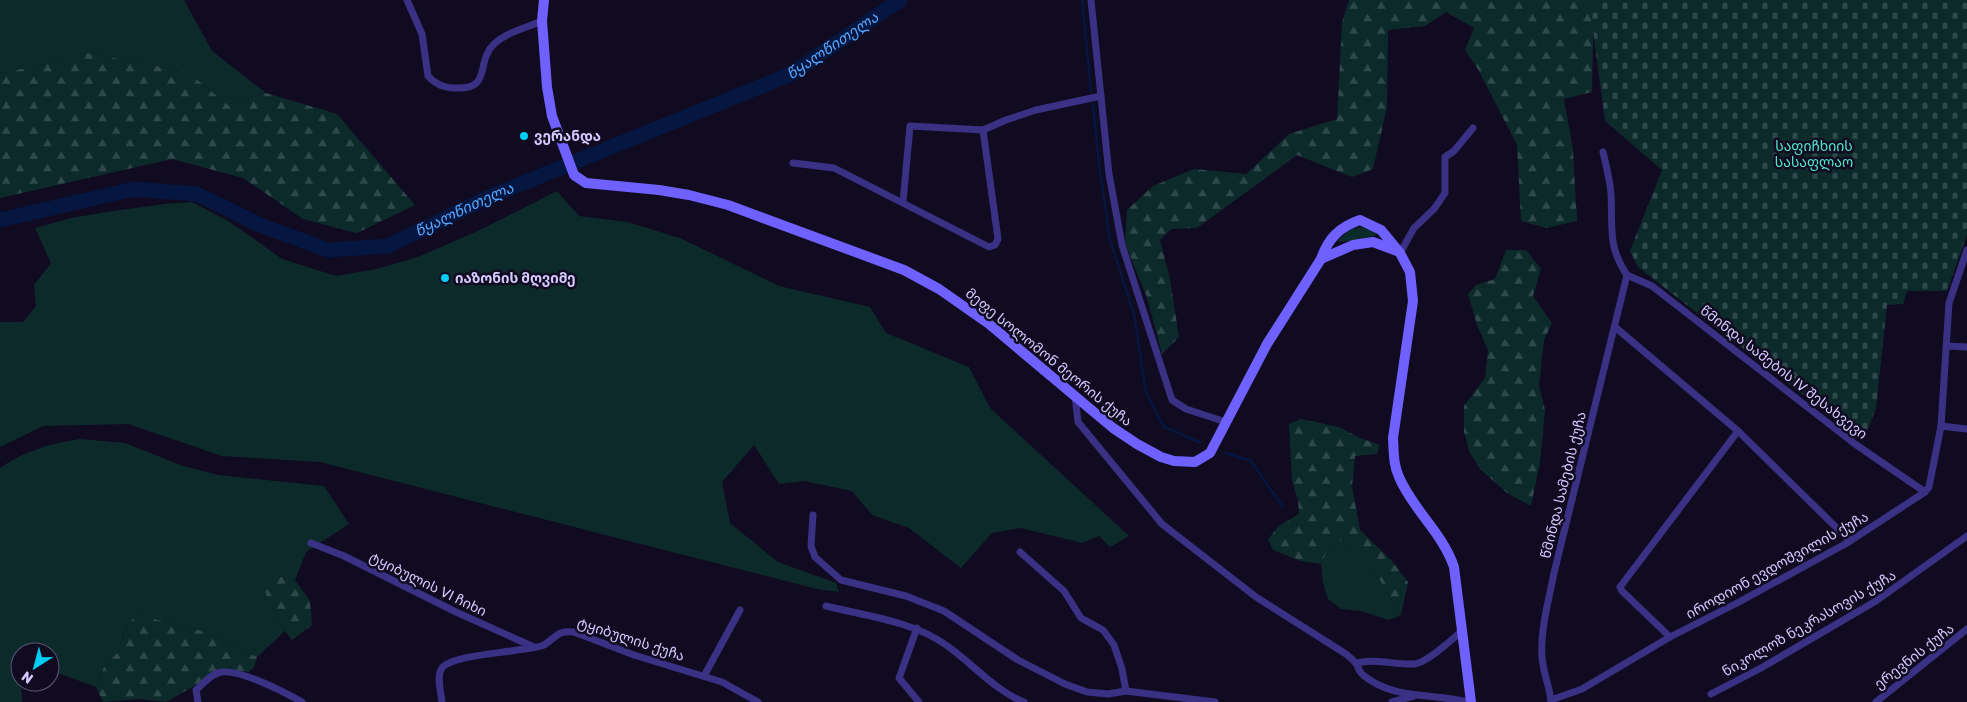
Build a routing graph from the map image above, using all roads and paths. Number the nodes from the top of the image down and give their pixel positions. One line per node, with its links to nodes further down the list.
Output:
1 (407, 0): 4 (street)
2 (544, 0): 4 (main road)
3 (1091, 0): 5 (street)
4 (542, 21): 19 (main road, მეფე სოლომონ მეორის ქუჩა)
5 (1101, 96): 7 (street); 20 (street)
6 (1473, 128): 12 (street)
7 (983, 130): 10 (street); 10 (street)
8 (1603, 152): 15 (street)
9 (793, 163): 10 (street)
10 (903, 202)
11 (1967, 250): 13 (street)
12 (1399, 252): 14 (main road); 14 (main road, მეფე სოლომონ მეორის ქუჩა); 33 (main road, მეფე სოლომონ მეორის ქუჩა)
13 (1966, 258): 17 (street)
14 (1320, 260): 20 (main road, მეფე სოლომონ მეორის ქუჩა)
15 (1627, 275): 16 (street, წმინდა სამების ქუჩა); 24 (street, წმინდა სამების IV შესახვევი)
16 (1615, 327): 23 (street); 42 (street, წმინდა სამების ქუჩა)
17 (1947, 346): 18 (street); 21 (street)
18 (1967, 347)
19 (1075, 396): 20 (main road, მეფე სოლომონ მეორის ქუჩა); 37 (street)
20 (1226, 422)
21 (1941, 426): 22 (street); 24 (street)
22 (1967, 429)
23 (1738, 431): 27 (street); 35 (street)
24 (1925, 492): 27 (street, იროდიონ ევდოშვილის ქუჩა)
25 (813, 515): 39 (street)
26 (1967, 536): 40 (street, ნიკოლოზ ნეკრასოვის ქუჩა)
27 (1850, 541): 35 (street, იროდიონ ევდოშვილის ქუჩა)
28 (311, 543): 36 (street, ტყიბულის VI ჩიხი)
29 (1020, 552): 39 (street)
30 (826, 606): 32 (street)
31 (740, 610): 38 (street)
32 (917, 628): 47 (street); 48 (street)
33 (1462, 631): 37 (street); 51 (main road, მეფე სოლომონ მეორის ქუჩა)
34 (1966, 632): 52 (street, ერევნის ქუჩა)
35 (1670, 637): 42 (street, იროდიონ ევდოშვილის ქუჩა)
36 (534, 647): 38 (street, ტყიბულის ქუჩა); 45 (street, ტყიბულის ქუჩა)
37 (1356, 663): 41 (street)
38 (704, 676): 46 (street, ტყიბულის ქუჩა)
39 (1126, 691): 49 (street)
40 (1710, 694)
41 (1414, 696): 50 (street); 51 (street)
42 (1551, 701)
43 (198, 702): 44 (street)
44 (302, 702)
45 (442, 702)
46 (758, 702)
47 (919, 702)
48 (1024, 702)
49 (1215, 702)
50 (1392, 702)
51 (1469, 702)
52 (1876, 702)

